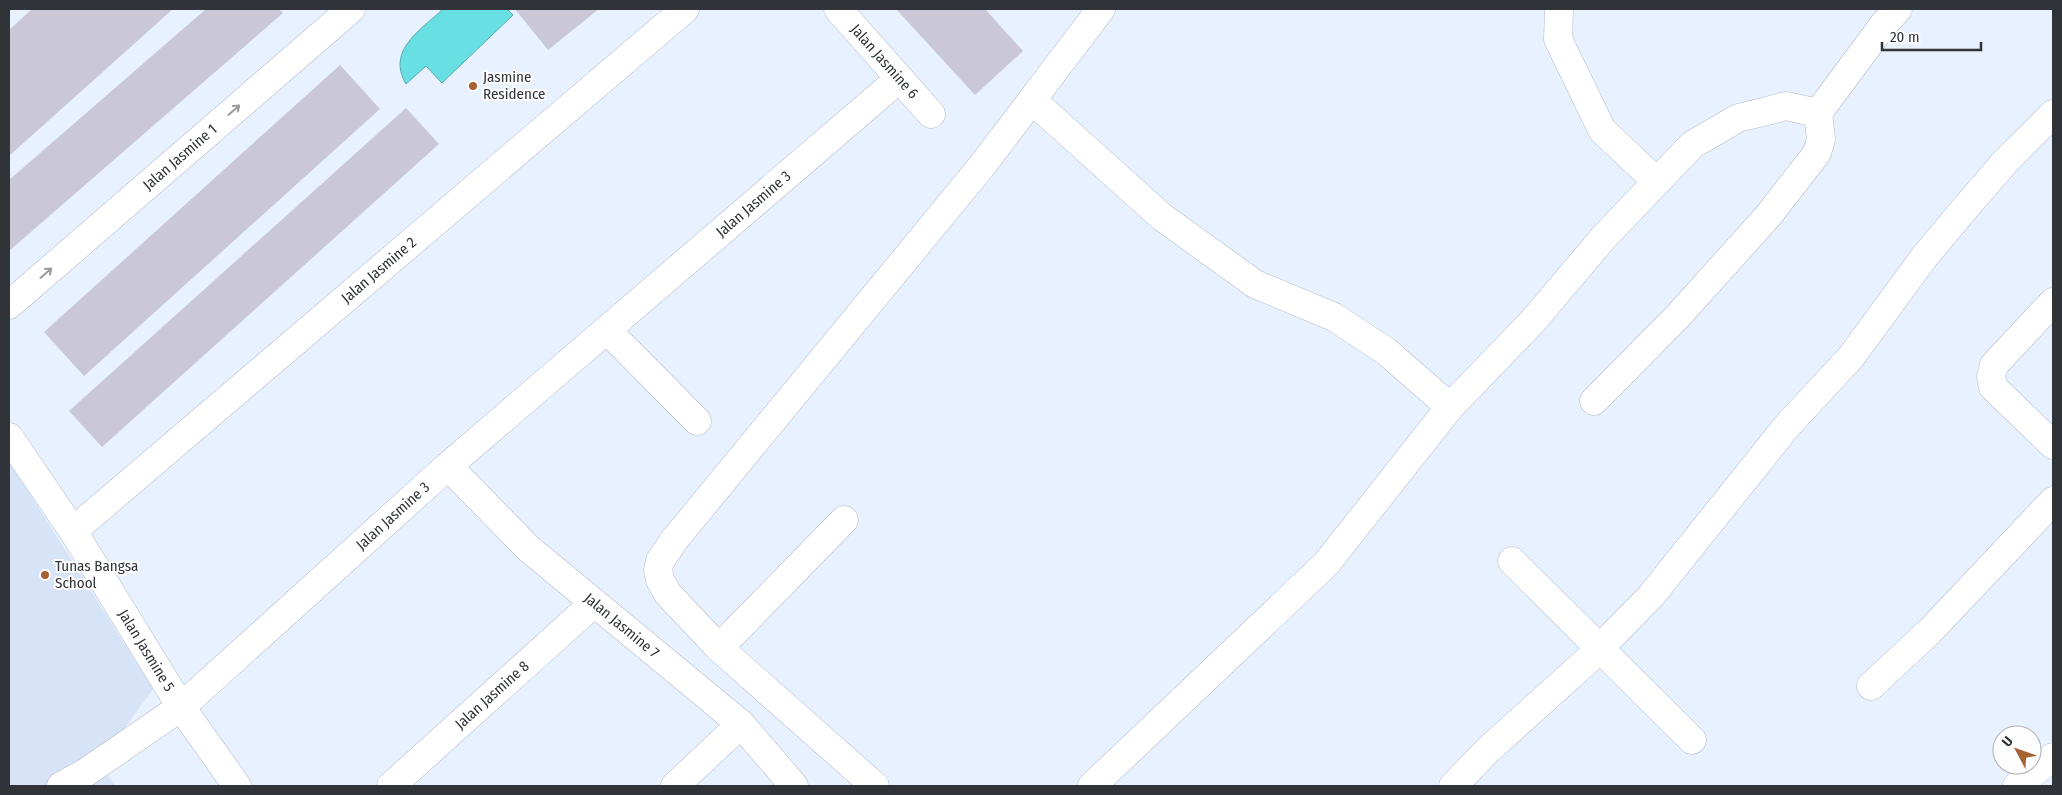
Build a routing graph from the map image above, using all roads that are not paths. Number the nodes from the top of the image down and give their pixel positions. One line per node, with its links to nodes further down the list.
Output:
1 (351, 9): 14 (street, Jalan Jasmine 1, one-way to 1)
2 (684, 9): 24 (street, Jalan Jasmine 2)
3 (838, 9): 7 (street, Jalan Jasmine 6)
4 (1559, 9): 12 (street)
5 (1898, 9): 9 (street)
6 (1099, 10): 8 (street)
7 (899, 78): 10 (street, Jalan Jasmine 6); 15 (street, Jalan Jasmine 3)
8 (1032, 100): 17 (street); 28 (street)
9 (1818, 113): 12 (street); 16 (street)
10 (931, 114)
11 (2053, 114): 27 (street)
12 (1657, 182): 17 (street)
13 (2053, 302): 20 (street)
14 (9, 305)
15 (608, 330): 18 (street); 21 (street, Jalan Jasmine 3)
16 (1594, 401)
17 (1450, 406): 40 (street)
18 (697, 421)
19 (9, 436): 24 (street, Jalan Jasmine 5)
20 (2053, 445)
21 (448, 466): 26 (street, Jalan Jasmine 7); 30 (street, Jalan Jasmine 3)
22 (2053, 501): 29 (street)
23 (844, 520): 28 (street)
24 (74, 531): 30 (street, Jalan Jasmine 5)
25 (1512, 561): 27 (street)
26 (594, 603): 31 (street, Jalan Jasmine 7); 36 (street, Jalan Jasmine 8)
27 (1600, 647): 32 (street); 41 (street)
28 (719, 648): 39 (street)
29 (1871, 686)
30 (181, 707): 34 (street, Jalan Jasmine 3); 35 (street, Jalan Jasmine 5)
31 (741, 724): 37 (street); 38 (street, Jalan Jasmine 7)
32 (1692, 740)
33 (2053, 757): 42 (street)
34 (61, 786)
35 (237, 786)
36 (391, 786)
37 (675, 786)
38 (794, 786)
39 (876, 786)
40 (1092, 786)
41 (1453, 786)
42 (2017, 786)

